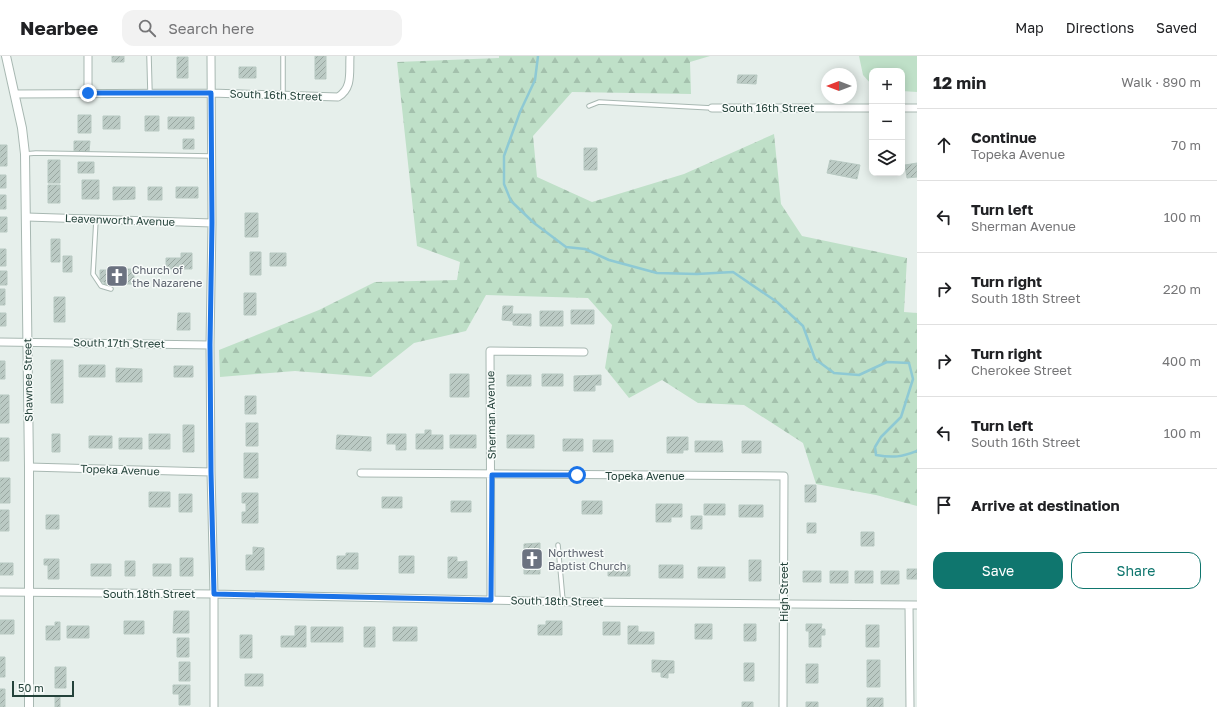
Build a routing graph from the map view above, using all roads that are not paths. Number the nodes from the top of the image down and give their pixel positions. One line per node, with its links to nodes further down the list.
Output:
1 (6, 56): 10 (street, Shawnee Street)
2 (88, 56): 7 (street)
3 (149, 56): 8 (lane)
4 (211, 56): 9 (street)
5 (283, 56): 11 (lane)
6 (350, 56): 11 (street, South 16th Street)
7 (88, 93): 8 (street, South 16th Street); 10 (street, South 16th Street)
8 (150, 93): 9 (street, South 16th Street)
9 (211, 93): 11 (street, South 16th Street); 18 (street)
10 (15, 94): 17 (street, Shawnee Street)
11 (283, 96)
12 (589, 106): 13 (lane)
13 (712, 108): 14 (street, South 16th Street)
14 (869, 108)
15 (905, 108): 16 (street)
16 (917, 108)
17 (25, 154): 18 (lane); 19 (street, Shawnee Street)
18 (212, 156): 21 (street)
19 (27, 217): 20 (street, Leavenworth Avenue); 24 (street, Shawnee Street)
20 (96, 220): 21 (street, Leavenworth Avenue); 22 (lane)
21 (212, 223): 25 (street)
22 (111, 289)
23 (0, 342): 24 (street, South 17th Street)
24 (27, 342): 25 (street, South 17th Street); 27 (street, Shawnee Street)
25 (210, 345): 28 (street)
26 (584, 352): 30 (street, Sherman Avenue)
27 (29, 467): 28 (street, Topeka Avenue); 34 (street, Shawnee Street)
28 (211, 472): 35 (street)
29 (361, 474): 30 (street, Topeka Avenue)
30 (492, 475): 31 (street, Topeka Avenue); 36 (street, Sherman Avenue)
31 (784, 476): 38 (street, High Street)
32 (558, 545): 37 (lane)
33 (0, 592): 34 (street, South 18th Street)
34 (29, 593): 35 (street, South 18th Street); 41 (street, Shawnee Street)
35 (214, 594): 36 (street, South 18th Street); 42 (street)
36 (491, 600): 37 (street, South 18th Street)
37 (563, 601): 38 (street, South 18th Street)
38 (784, 603): 39 (street, South 18th Street); 43 (street, High Street)
39 (908, 605): 40 (street, South 18th Street); 44 (street)
40 (917, 605)
41 (29, 707)
42 (214, 707)
43 (783, 707)
44 (910, 707)

